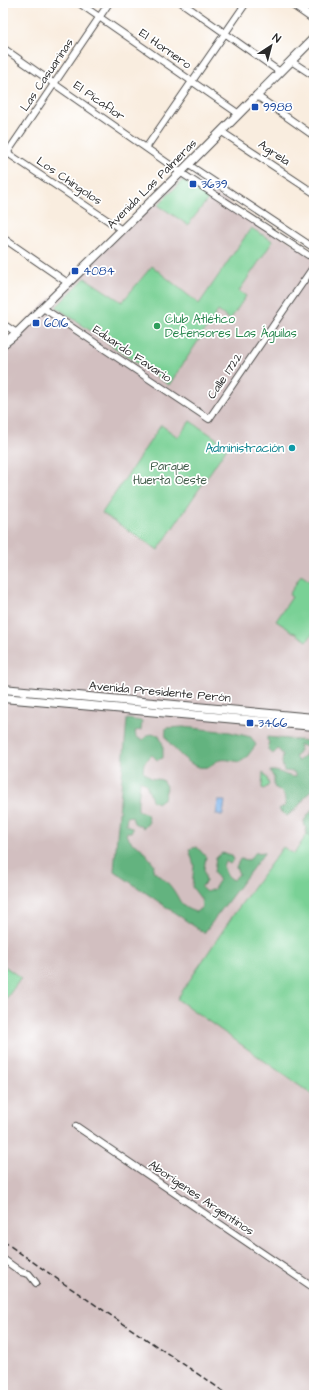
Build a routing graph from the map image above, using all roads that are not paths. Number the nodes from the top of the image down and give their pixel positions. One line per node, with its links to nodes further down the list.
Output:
1 (79, 3): 6 (street, El Hornero)
2 (109, 3): 6 (street, Las Casuarinas)
3 (182, 3): 8 (street)
4 (246, 3): 8 (street)
5 (291, 3): 7 (main road)
6 (100, 17): 14 (street, El Hornero); 15 (street, Las Casuarinas)
7 (314, 19)
8 (225, 33): 12 (street); 14 (street)
9 (314, 38): 11 (main road, Avenida Las Palmeras)
10 (3, 48): 15 (street, El Picaflor)
11 (291, 60): 12 (main road, Avenida Las Palmeras); 13 (street)
12 (280, 72): 16 (main road, Avenida Las Palmeras)
13 (314, 76)
14 (192, 81): 17 (street, El Hornero); 20 (street)
15 (54, 84): 20 (street, El Picaflor); 21 (street, Las Casuarinas)
16 (257, 96): 17 (main road, Avenida Las Palmeras); 19 (street)
17 (239, 114): 18 (main road, Avenida Las Palmeras)
18 (222, 132): 23 (main road, Avenida Las Palmeras); 25 (street, Agrela)
19 (314, 136)
20 (146, 148): 24 (street, El Picaflor)
21 (5, 151): 22 (street, Las Casuarinas); 26 (street, Los Chingolos)
22 (3, 159)
23 (189, 164): 24 (main road, Avenida Las Palmeras); 28 (street)
24 (182, 172): 26 (main road, Avenida Las Palmeras); 29 (street, El Picaflor)
25 (314, 193)
26 (122, 230): 31 (main road, Avenida Las Palmeras)
27 (3, 238): 31 (street)
28 (314, 248)
29 (314, 257)
30 (314, 266): 36 (street, Calle 1722)
31 (68, 283): 32 (main road, Avenida Las Palmeras)
32 (43, 308): 34 (main road, Avenida Las Palmeras); 36 (street, Eduardo Favario)
33 (3, 324): 34 (street)
34 (17, 333): 35 (main road, Avenida Las Palmeras)
35 (3, 344)
36 (209, 419)
37 (3, 689): 39 (main road, Avenida Presidente Perón)
38 (3, 698): 40 (main road, Avenida Presidente Perón)
39 (314, 718)
40 (314, 726)
41 (76, 1126): 44 (street, Aborígenes Argentinos)
42 (3, 1259): 43 (street)
43 (36, 1283)
44 (314, 1288)

